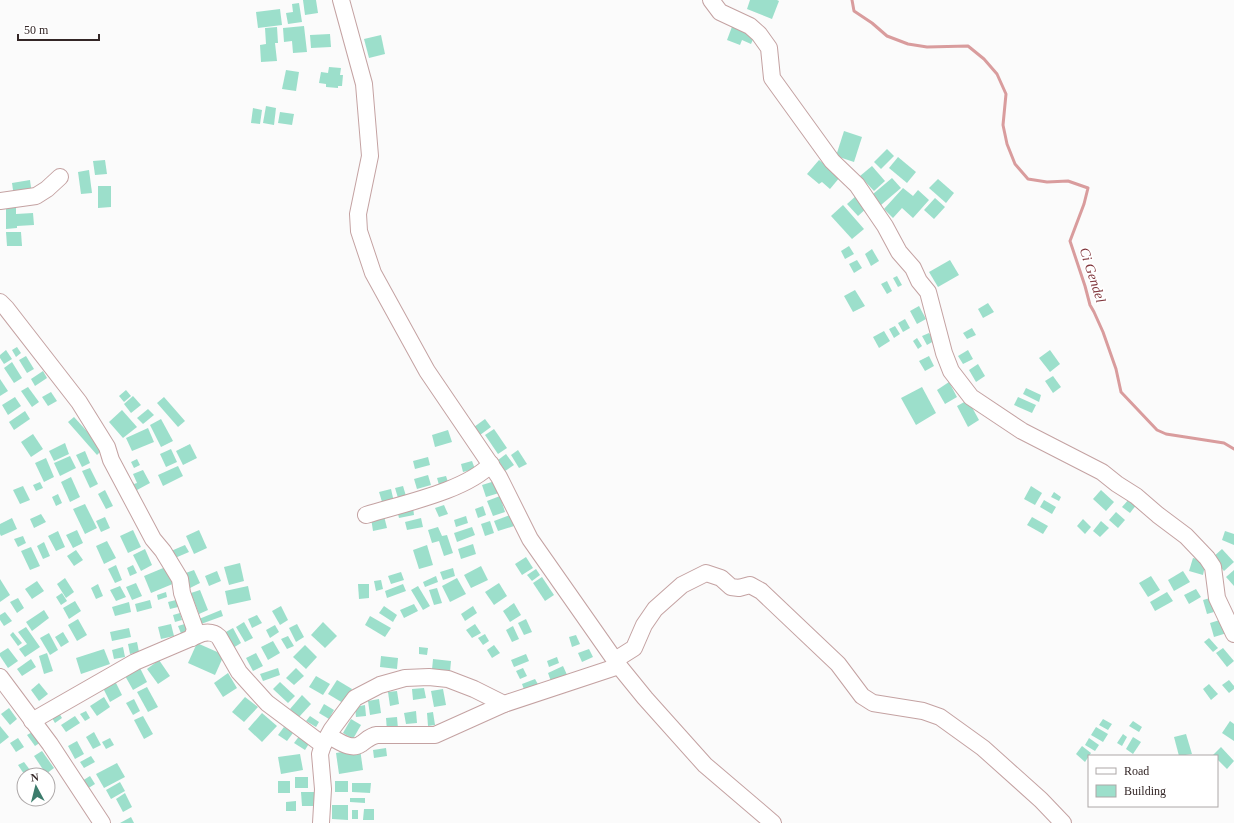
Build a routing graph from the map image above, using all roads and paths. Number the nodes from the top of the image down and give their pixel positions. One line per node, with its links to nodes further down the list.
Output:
1 (341, 0): 6 (street)
2 (711, 0): 8 (street)
3 (60, 177): 4 (street)
4 (0, 201)
5 (0, 302): 9 (street)
6 (491, 464): 7 (street); 10 (street)
7 (366, 515)
8 (1234, 634)
9 (192, 638): 13 (street); 14 (street)
10 (617, 663): 12 (street); 17 (street); 18 (street)
11 (0, 676): 13 (street)
12 (504, 704): 14 (street); 14 (street)
13 (32, 721): 15 (street)
14 (326, 741): 16 (street)
15 (102, 823)
16 (321, 823)
17 (772, 823)
18 (1063, 823)

